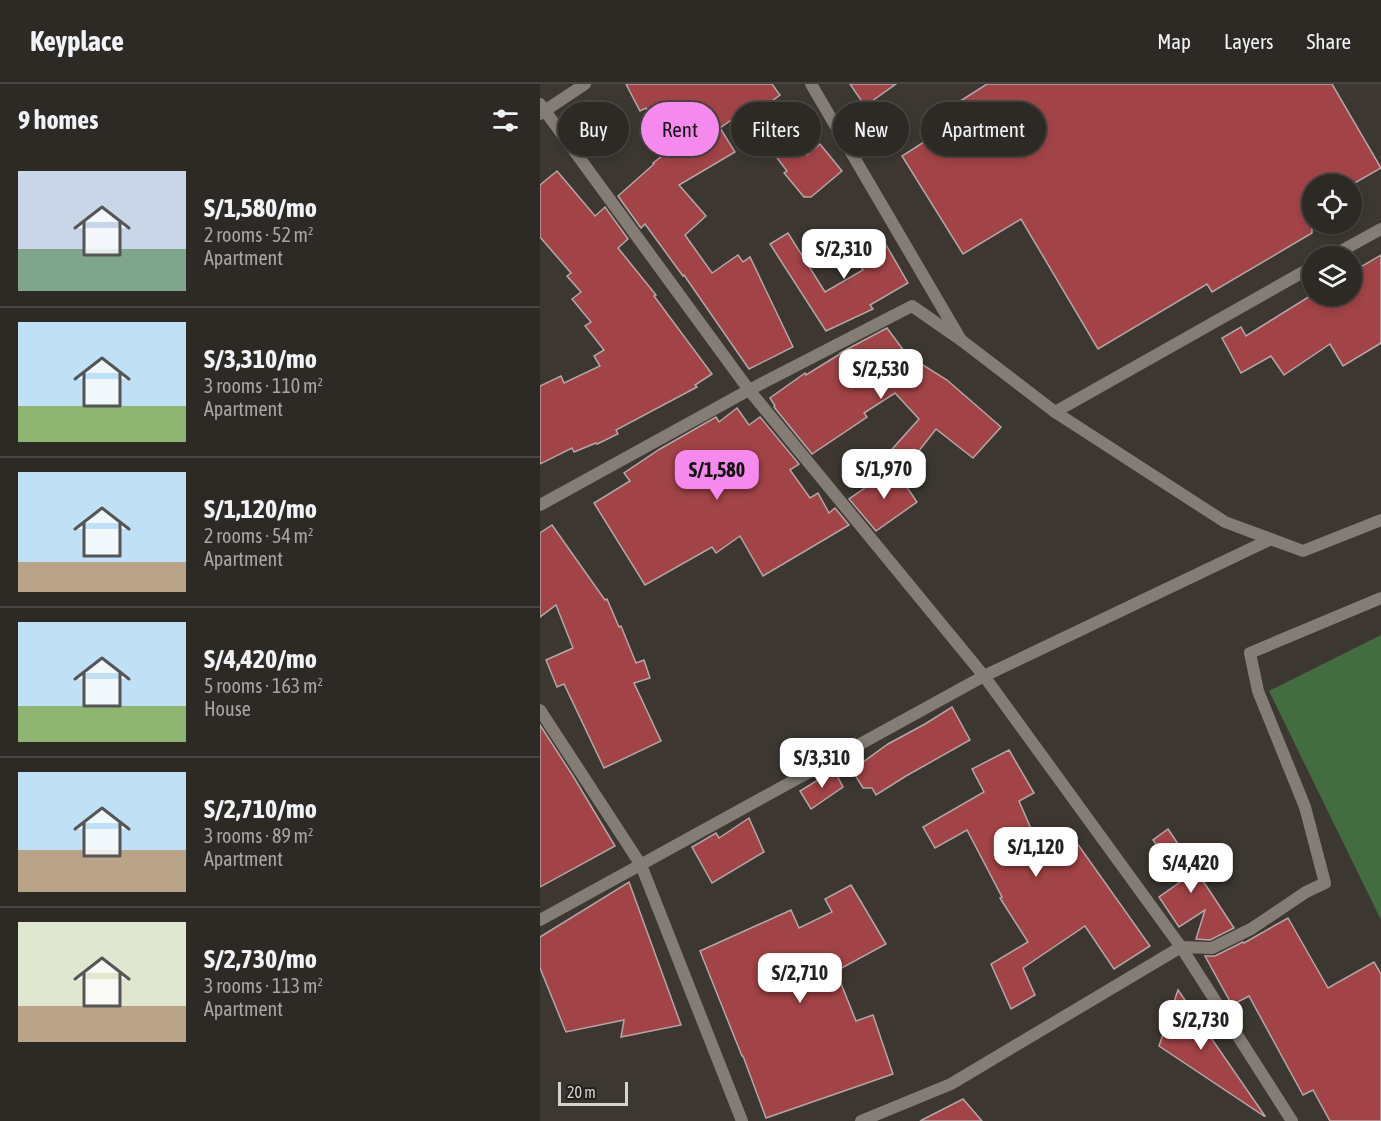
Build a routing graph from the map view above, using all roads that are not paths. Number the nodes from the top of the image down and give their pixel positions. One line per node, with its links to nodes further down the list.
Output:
1 (585, 84): 3 (street)
2 (811, 84): 7 (street)
3 (542, 110): 8 (street)
4 (1381, 229): 5 (street)
5 (1350, 246)
6 (1302, 273): 9 (street)
7 (961, 340): 8 (street); 9 (street)
8 (749, 390): 10 (street); 14 (street)
9 (1055, 412): 12 (street)
10 (540, 505)
11 (1381, 520): 12 (street)
12 (1269, 540): 14 (street)
13 (1381, 598): 18 (street)
14 (984, 676): 16 (street); 18 (street)
15 (540, 710): 16 (street)
16 (640, 865): 17 (street); 19 (street)
17 (540, 920)
18 (1181, 947): 20 (street); 21 (street)
19 (742, 1121)
20 (861, 1121)
21 (1292, 1121)

